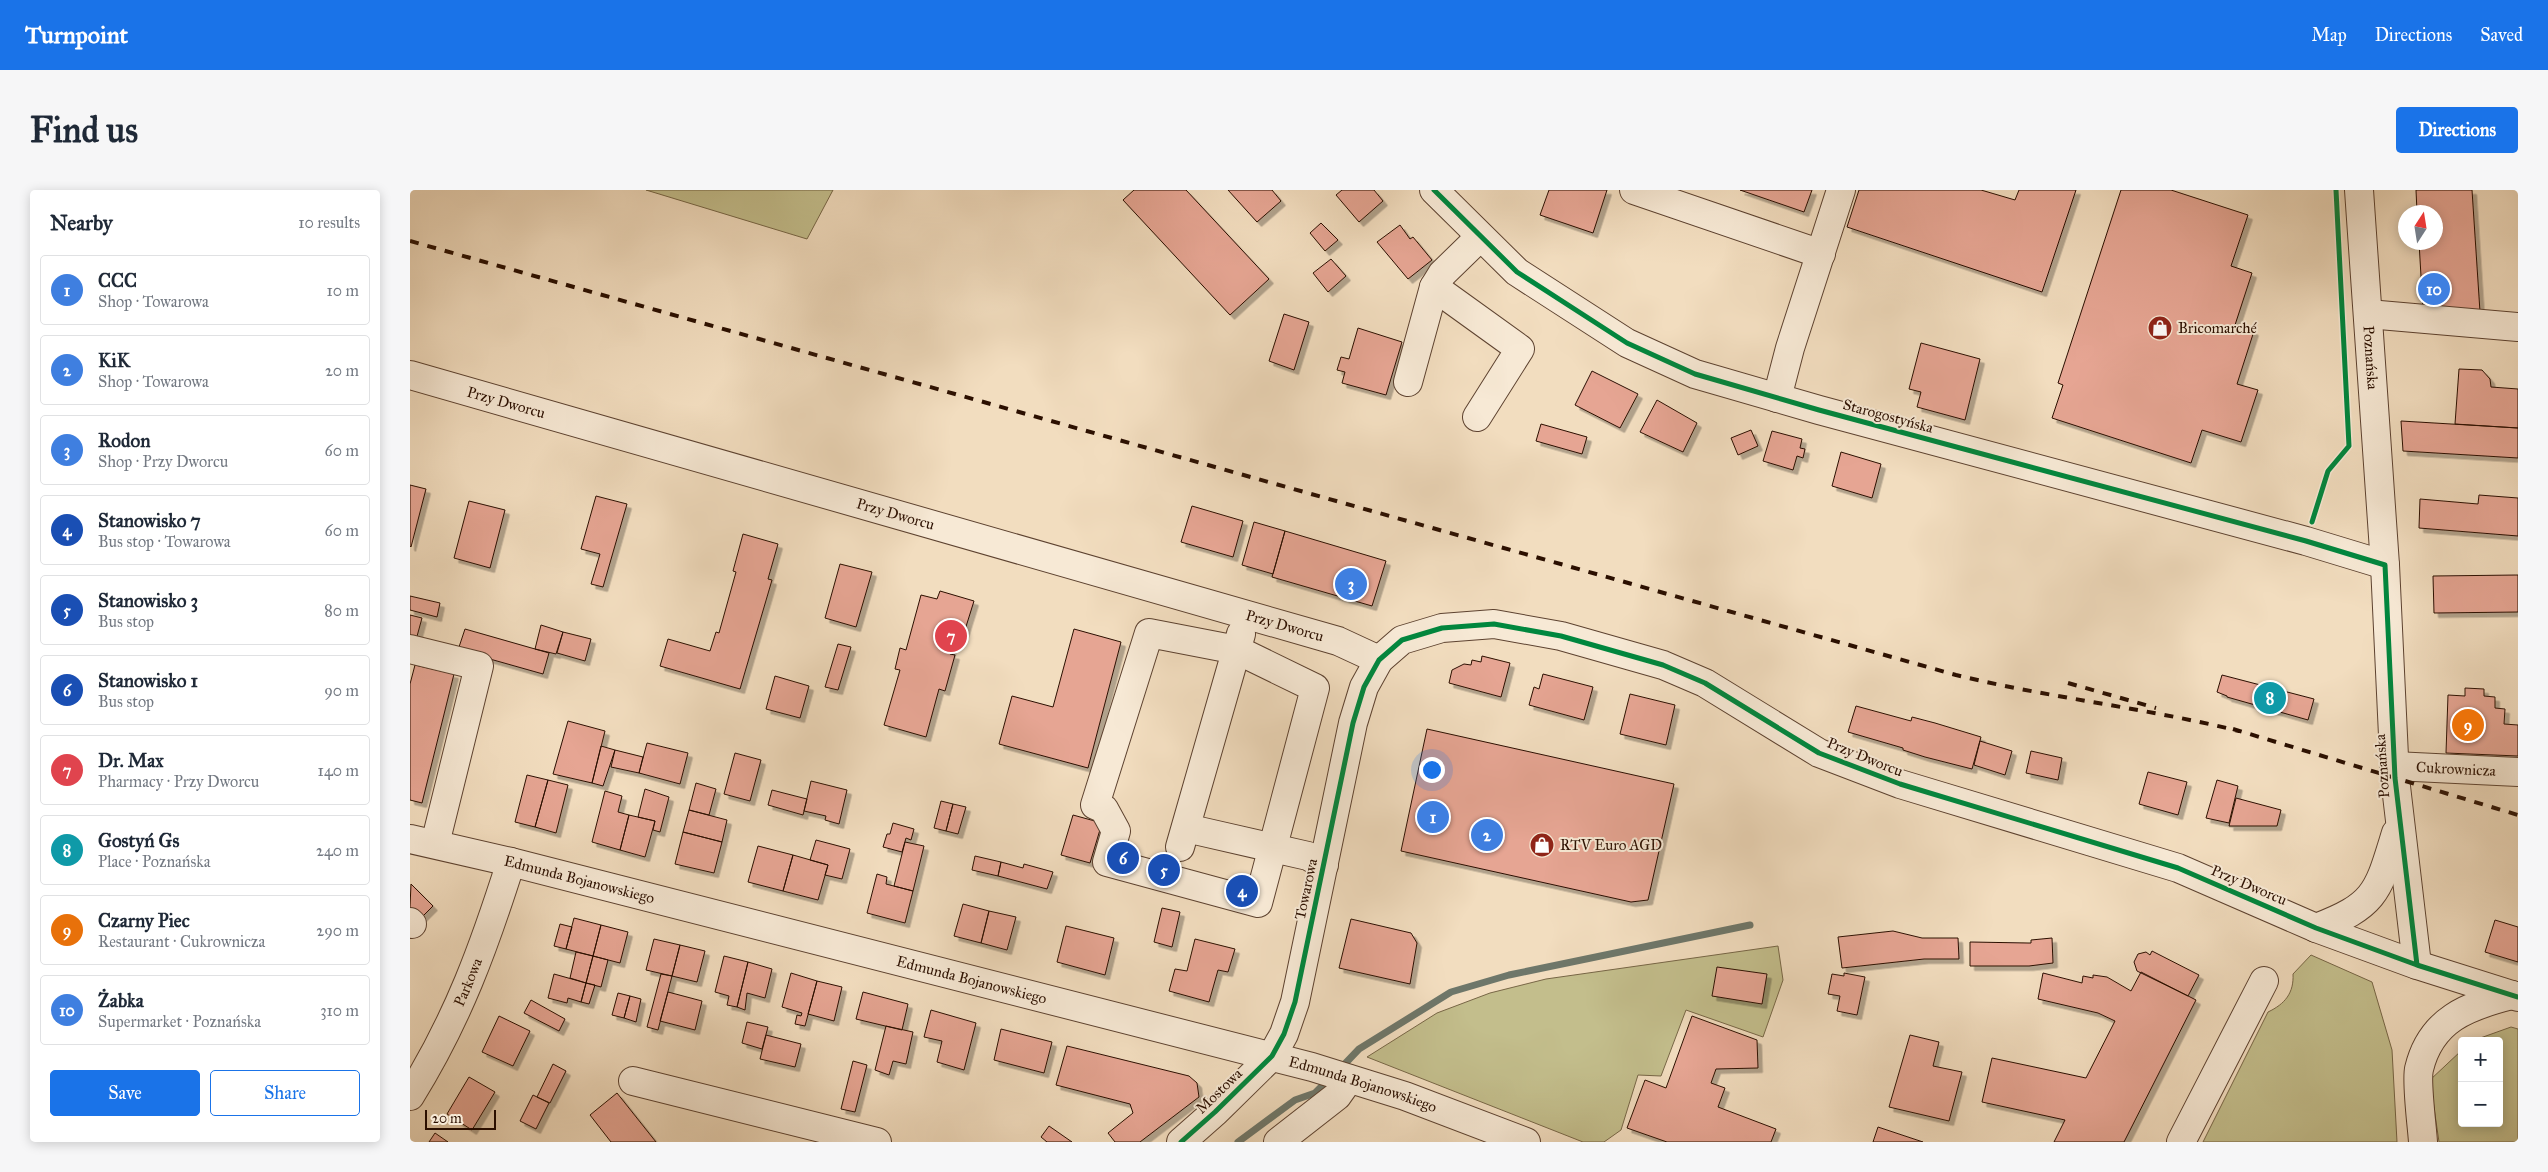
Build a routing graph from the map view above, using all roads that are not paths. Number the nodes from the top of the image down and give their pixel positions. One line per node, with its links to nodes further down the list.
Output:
1 (1434, 190): 5 (street, Starogostyńska)
2 (1634, 190): 6 (street)
3 (1841, 190): 6 (street)
4 (2359, 190): 8 (street, Poznańska)
5 (1480, 237): 7 (street); 12 (street, Starogostyńska)
6 (1821, 254): 12 (street)
7 (1434, 287): 11 (street); 13 (street)
8 (2368, 314): 9 (street); 14 (street, Poznańska)
9 (2518, 327)
10 (410, 375): 15 (street, Przy Dworcu)
11 (1408, 382)
12 (1777, 398): 14 (street, Starogostyńska)
13 (1477, 417)
14 (2385, 565): 20 (street, Poznańska)
15 (1247, 614): 17 (street); 18 (street, Przy Dworcu)
16 (410, 649): 23 (street)
17 (1237, 650): 24 (street); 24 (street); 24 (street)
18 (1379, 660): 19 (street, Przy Dworcu); 27 (street, Przy Dworcu)
19 (1353, 723): 26 (street, Towarowa)
20 (2394, 766): 21 (street, Cukrownicza); 22 (street, Poznańska)
21 (2518, 772)
22 (2399, 823): 27 (street, Poznańska); 28 (street, Poznańska)
23 (423, 841): 25 (street, Edmunda Bojanowskiego)
24 (1272, 848): 26 (street)
25 (511, 862): 31 (street, Edmunda Bojanowskiego); 34 (street, Parkowa)
26 (1324, 865): 31 (street, Towarowa)
27 (2316, 928): 28 (street, Przy Dworcu)
28 (2417, 965): 30 (street, Przy Dworcu)
29 (2264, 981): 39 (street)
30 (2515, 996): 40 (street)
31 (1272, 1056): 32 (street, Edmunda Bojanowskiego); 36 (street, Mostowa)
32 (1349, 1079): 37 (street); 38 (street, Edmunda Bojanowskiego)
33 (633, 1081): 35 (street)
34 (410, 1096)
35 (877, 1142)
36 (1181, 1142)
37 (1278, 1142)
38 (1526, 1142)
39 (2181, 1142)
40 (2423, 1142)

